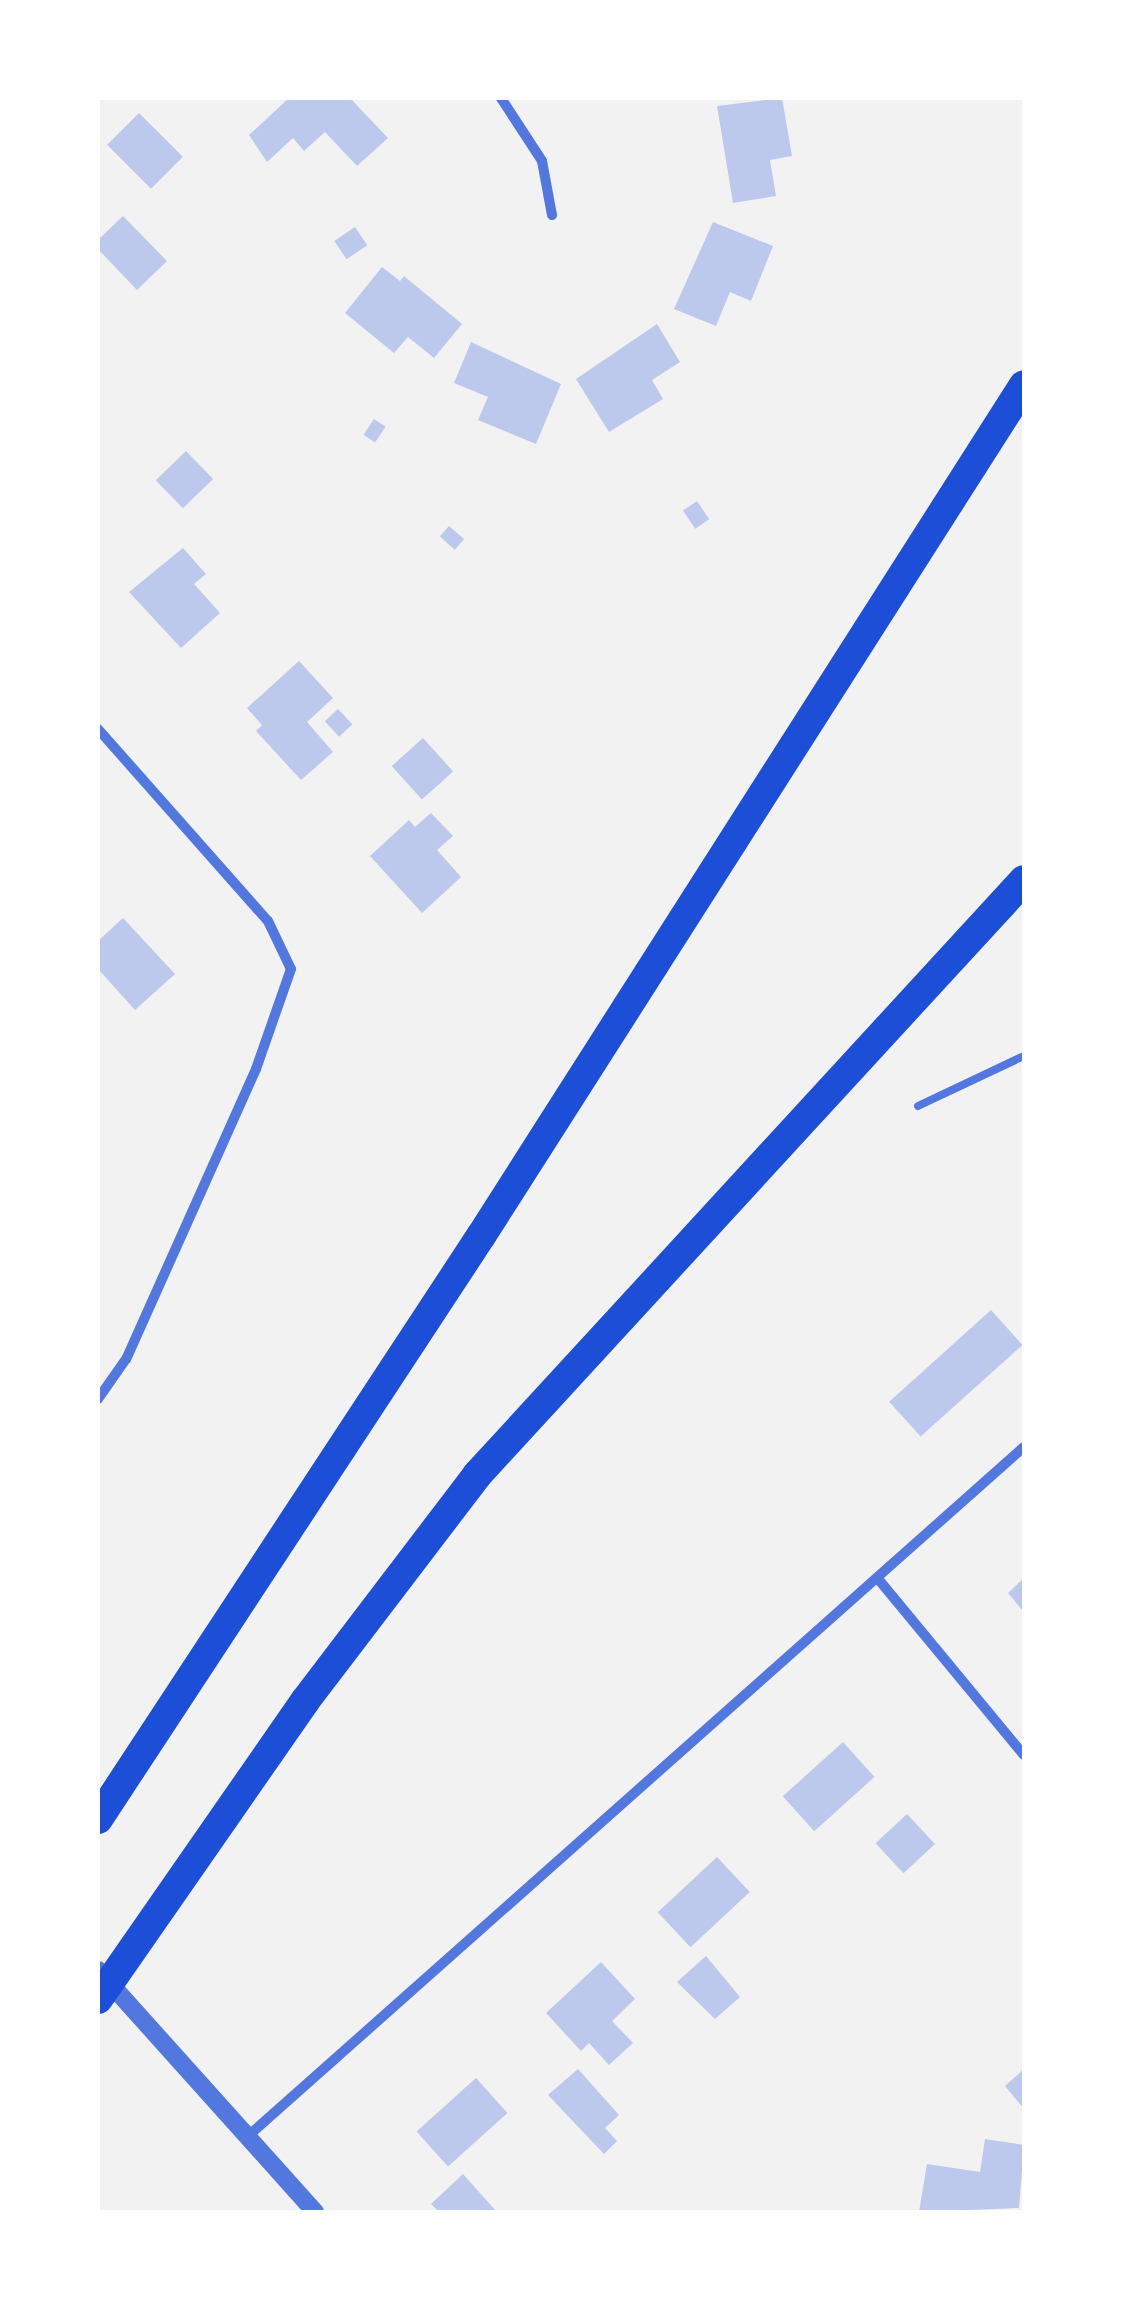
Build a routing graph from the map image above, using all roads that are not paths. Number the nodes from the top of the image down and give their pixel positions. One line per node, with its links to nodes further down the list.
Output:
1 (501, 98): 2 (street)
2 (552, 215)
3 (1024, 385): 12 (highway)
4 (98, 729): 8 (street)
5 (1024, 880): 14 (highway)
6 (1024, 1056): 7 (lane)
7 (918, 1106)
8 (98, 1399)
9 (1024, 1446): 10 (street)
10 (879, 1580): 11 (street); 15 (street)
11 (1024, 1755)
12 (98, 1819)
13 (98, 1970): 15 (street)
14 (98, 1999)
15 (247, 2138): 16 (street)
16 (315, 2212)

